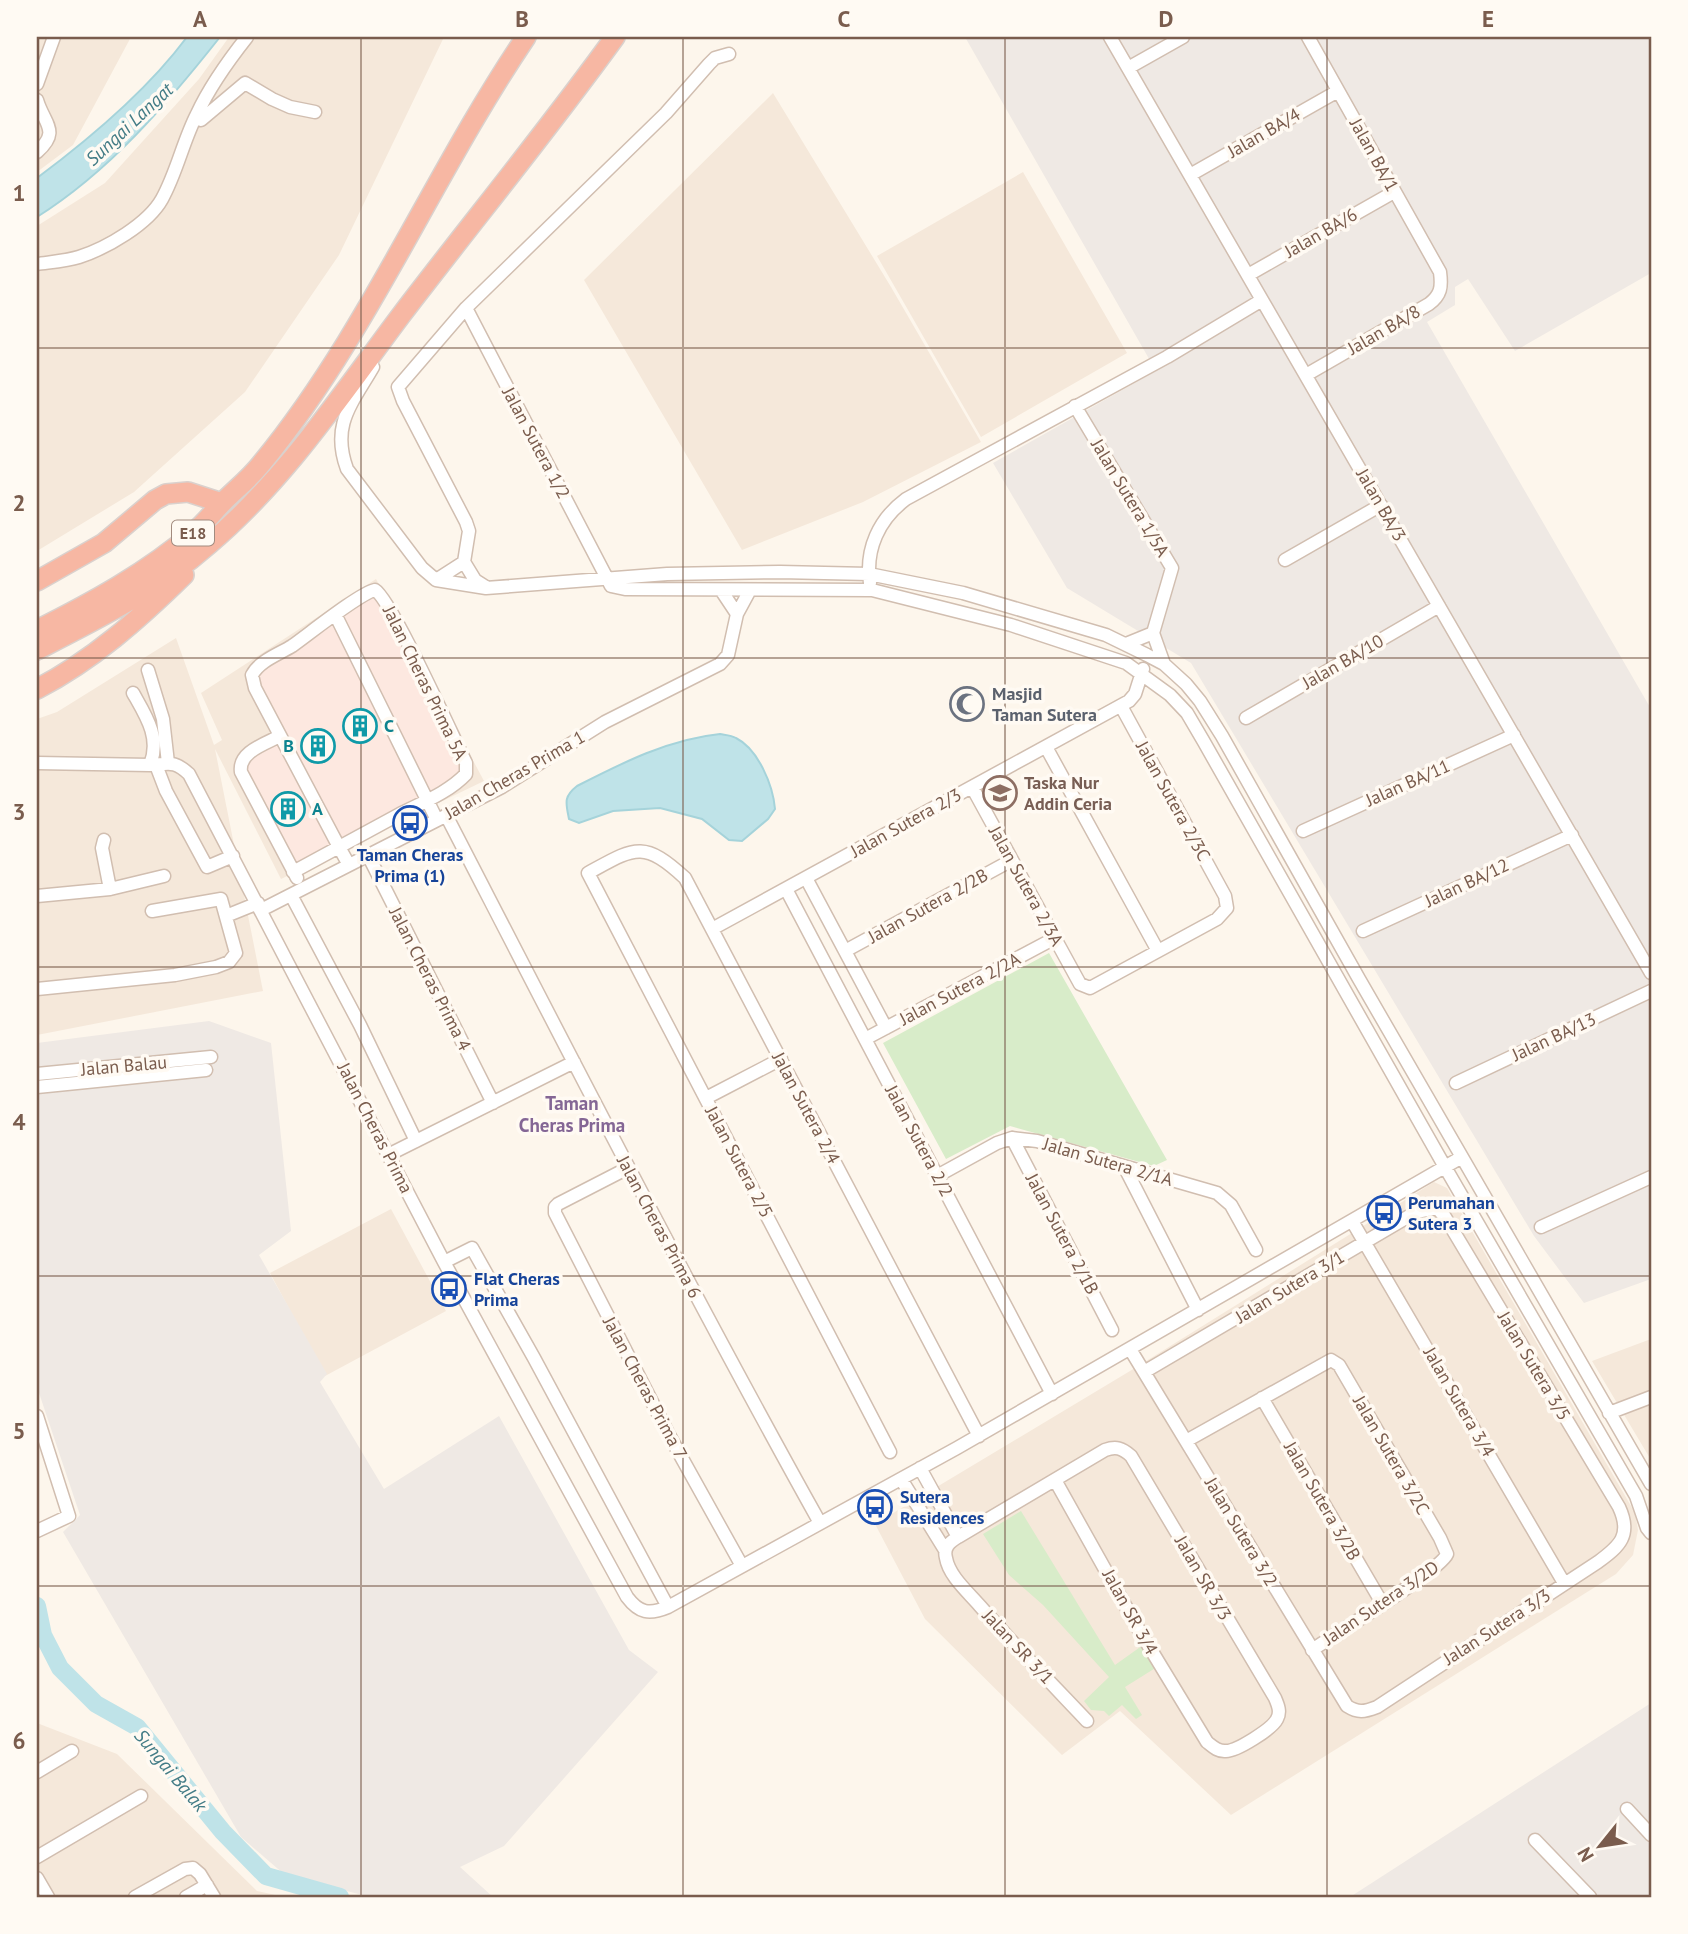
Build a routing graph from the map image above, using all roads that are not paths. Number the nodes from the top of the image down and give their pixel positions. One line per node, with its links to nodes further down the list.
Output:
1 (54, 37): 10 (street)
2 (247, 37): 18 (street)
3 (526, 37): 26 (highway, E18)
4 (615, 37): 23 (highway, E18)
5 (1110, 37): 9 (street, Jalan BA/3)
6 (1183, 37): 9 (street)
7 (1308, 37): 11 (street, Jalan BA/1)
8 (729, 54): 22 (street)
9 (1128, 68): 16 (street, Jalan BA/3)
10 (37, 84)
11 (1338, 90): 16 (street, Jalan BA/4); 17 (street, Jalan BA/1)
12 (37, 100): 15 (street)
13 (315, 112): 14 (street)
14 (201, 120)
15 (37, 152)
16 (1190, 175): 20 (street, Jalan BA/3)
17 (1394, 192): 19 (street, Jalan BA/1); 20 (street, Jalan BA/6)
18 (37, 264)
19 (1440, 272): 24 (street, Jalan BA/8)
20 (1248, 275): 21 (street, Jalan BA/3)
21 (1262, 300): 24 (street, Jalan BA/3); 25 (street)
22 (466, 308): 30 (street); 32 (street, Jalan Sutera 1/2)
23 (402, 315): 28 (highway, E18); 33 (street)
24 (1306, 375): 27 (street, Jalan BA/3)
25 (1074, 406): 31 (street); 43 (street, Jalan Sutera 1/5A)
26 (222, 503): 34 (highway); 42 (highway, E18)
27 (1381, 505): 29 (street); 39 (street, Jalan BA/3)
28 (206, 547): 45 (highway, E18); 50 (highway)
29 (1285, 560)
30 (464, 562): 33 (street); 35 (street)
31 (869, 574): 32 (street); 38 (street); 44 (street)
32 (607, 578): 35 (street); 36 (street)
33 (436, 580): 35 (street)
34 (37, 581)
35 (486, 587)
36 (721, 590): 37 (street); 40 (street)
37 (750, 590): 38 (street); 40 (street, Jalan Cheras Prima 1)
38 (872, 590): 49 (street)
39 (1439, 606): 53 (street, Jalan BA/10); 54 (street, Jalan BA/3)
40 (737, 614): 61 (street, Jalan Cheras Prima 1)
41 (336, 616): 55 (street); 60 (street, Jalan Cheras Prima 6); 60 (street, Jalan Cheras Prima 5A)
42 (37, 630)
43 (1153, 633): 44 (street); 47 (street)
44 (1126, 644): 46 (street)
45 (37, 650)
46 (1147, 655): 47 (street); 49 (street, Jalan Sutera 2/3)
47 (1164, 664): 101 (street)
48 (148, 670): 58 (street)
49 (1142, 674): 52 (street, Jalan Sutera 2/3); 102 (street)
50 (37, 689)
51 (133, 693): 58 (street)
52 (1121, 706): 56 (street, Jalan Sutera 2/3); 85 (street, Jalan Sutera 2/3C)
53 (1246, 718)
54 (1514, 735): 62 (street, Jalan BA/11); 63 (street, Jalan BA/3)
55 (280, 736): 65 (street); 70 (street)
56 (1046, 747): 59 (street, Jalan Sutera 2/3); 85 (street)
57 (37, 763): 58 (street)
58 (158, 764): 67 (street, Jalan Cheras Prima); 67 (street)
59 (972, 787): 68 (street, Jalan Sutera 2/3A); 73 (street, Jalan Sutera 2/3)
60 (426, 800): 61 (street, Jalan Cheras Prima 6); 65 (street)
61 (441, 818): 66 (street, Jalan Cheras Prima 1); 92 (street, Jalan Cheras Prima 6)
62 (1303, 831)
63 (1572, 835): 82 (street, Jalan BA/12); 86 (street, Jalan BA/3)
64 (104, 841): 74 (street)
65 (339, 847): 69 (street); 70 (street)
66 (368, 855): 69 (street, Jalan Cheras Prima 1); 97 (street, Jalan Cheras Prima 4)
67 (222, 860): 78 (street, Jalan Cheras Prima)
68 (1012, 860): 83 (street, Jalan Sutera 2/3A); 84 (street, Jalan Sutera 2/2B)
69 (349, 865): 76 (street, Jalan Cheras Prima 1)
70 (293, 872): 76 (street)
71 (588, 873): 81 (street, Jalan Sutera 2/4); 96 (street, Jalan Sutera 2/5)
72 (164, 876): 74 (street)
73 (806, 878): 75 (street, Jalan Sutera 2/3); 84 (street)
74 (110, 888): 77 (street)
75 (786, 889): 81 (street, Jalan Sutera 2/3); 90 (street, Jalan Sutera 2/2)
76 (297, 892): 78 (street, Jalan Cheras Prima 1); 99 (street)
77 (37, 896)
78 (256, 907): 80 (street, Jalan Cheras Prima 1); 100 (street, Jalan Cheras Prima)
79 (152, 911): 80 (street)
80 (229, 915): 87 (street)
81 (712, 929): 91 (street, Jalan Sutera 2/4)
82 (1363, 931)
83 (1055, 938): 85 (street, Jalan Sutera 2/3A); 89 (street, Jalan Sutera 2/2A)
84 (845, 951): 89 (street)
85 (1158, 951)
86 (1651, 973)
87 (37, 989)
88 (1651, 991): 94 (street, Jalan BA/13)
89 (886, 1028): 90 (street, Jalan Sutera 2/2A)
90 (865, 1039): 105 (street, Jalan Sutera 2/2)
91 (780, 1059): 96 (street); 122 (street, Jalan Sutera 2/4)
92 (574, 1062): 97 (street); 103 (street, Jalan Cheras Prima 6)
93 (37, 1073): 95 (street, Jalan Balau)
94 (1456, 1083)
95 (37, 1087)
96 (706, 1098): 124 (street, Jalan Sutera 2/5)
97 (493, 1102): 99 (street)
98 (1012, 1138): 104 (street, Jalan Sutera 2/1A); 105 (street); 114 (street, Jalan Sutera 2/1B)
99 (416, 1141): 100 (street)
100 (388, 1155): 112 (street, Jalan Cheras Prima)
101 (1462, 1157): 102 (street); 120 (street)
102 (1445, 1167): 108 (street); 132 (street)
103 (628, 1168): 129 (street, Jalan Cheras Prima 6); 136 (street, Jalan Cheras Prima 7)
104 (1125, 1168): 111 (street, Jalan Sutera 2/1A); 113 (street)
105 (937, 1176): 117 (street, Jalan Sutera 2/2)
106 (1651, 1177): 109 (street)
107 (1437, 1208): 110 (street, Jalan Sutera 3/1); 130 (street, Jalan Sutera 3/5)
108 (1352, 1221): 110 (street, Jalan Sutera 3/4); 113 (street)
109 (1541, 1227)
110 (1364, 1242): 116 (street, Jalan Sutera 3/1); 137 (street, Jalan Sutera 3/4)
111 (1256, 1250)
112 (444, 1262): 139 (street, Jalan Cheras Prima); 139 (street)
113 (1198, 1310): 115 (street)
114 (1112, 1330)
115 (1130, 1349): 116 (street, Jalan Sutera 3/2); 117 (street)
116 (1144, 1372): 123 (street, Jalan Sutera 3/2)
117 (1052, 1394): 122 (street)
118 (1651, 1397): 120 (street)
119 (1262, 1398): 123 (street); 135 (street, Jalan Sutera 3/2C); 138 (street, Jalan Sutera 3/2B)
120 (1609, 1413): 128 (street)
121 (37, 1416): 131 (street)
122 (979, 1436): 125 (street)
123 (1186, 1441): 140 (street, Jalan Sutera 3/2)
124 (890, 1452)
125 (920, 1468): 126 (street); 133 (street)
126 (901, 1479): 129 (street); 134 (street)
127 (1055, 1480): 133 (street); 143 (street, Jalan SR 3/4); 143 (street, Jalan SR 3/3)
128 (1651, 1484)
129 (820, 1523): 136 (street)
130 (1625, 1528): 137 (street, Jalan Sutera 3/3)
131 (37, 1531)
132 (1651, 1532)
133 (958, 1537): 134 (street)
134 (945, 1550): 142 (street, Jalan SR 3/1)
135 (1447, 1554): 138 (street, Jalan Sutera 3/2D)
136 (742, 1566): 139 (street)
137 (1564, 1583): 141 (street, Jalan Sutera 3/3)
138 (1382, 1603): 140 (street, Jalan Sutera 3/2D)
139 (667, 1607)
140 (1312, 1650): 141 (street, Jalan Sutera 3/2)
141 (1356, 1712)
142 (1087, 1721)
143 (1207, 1742)
144 (72, 1751): 145 (street)
145 (37, 1772)
146 (141, 1797): 150 (street)
147 (1627, 1809): 148 (street)
148 (1651, 1835)
149 (1535, 1840): 157 (street)
150 (37, 1857)
151 (37, 1878): 153 (street)
152 (207, 1885): 154 (street); 155 (street); 156 (street)
153 (48, 1897)
154 (135, 1897)
155 (186, 1897)
156 (214, 1897)
157 (1590, 1897)

